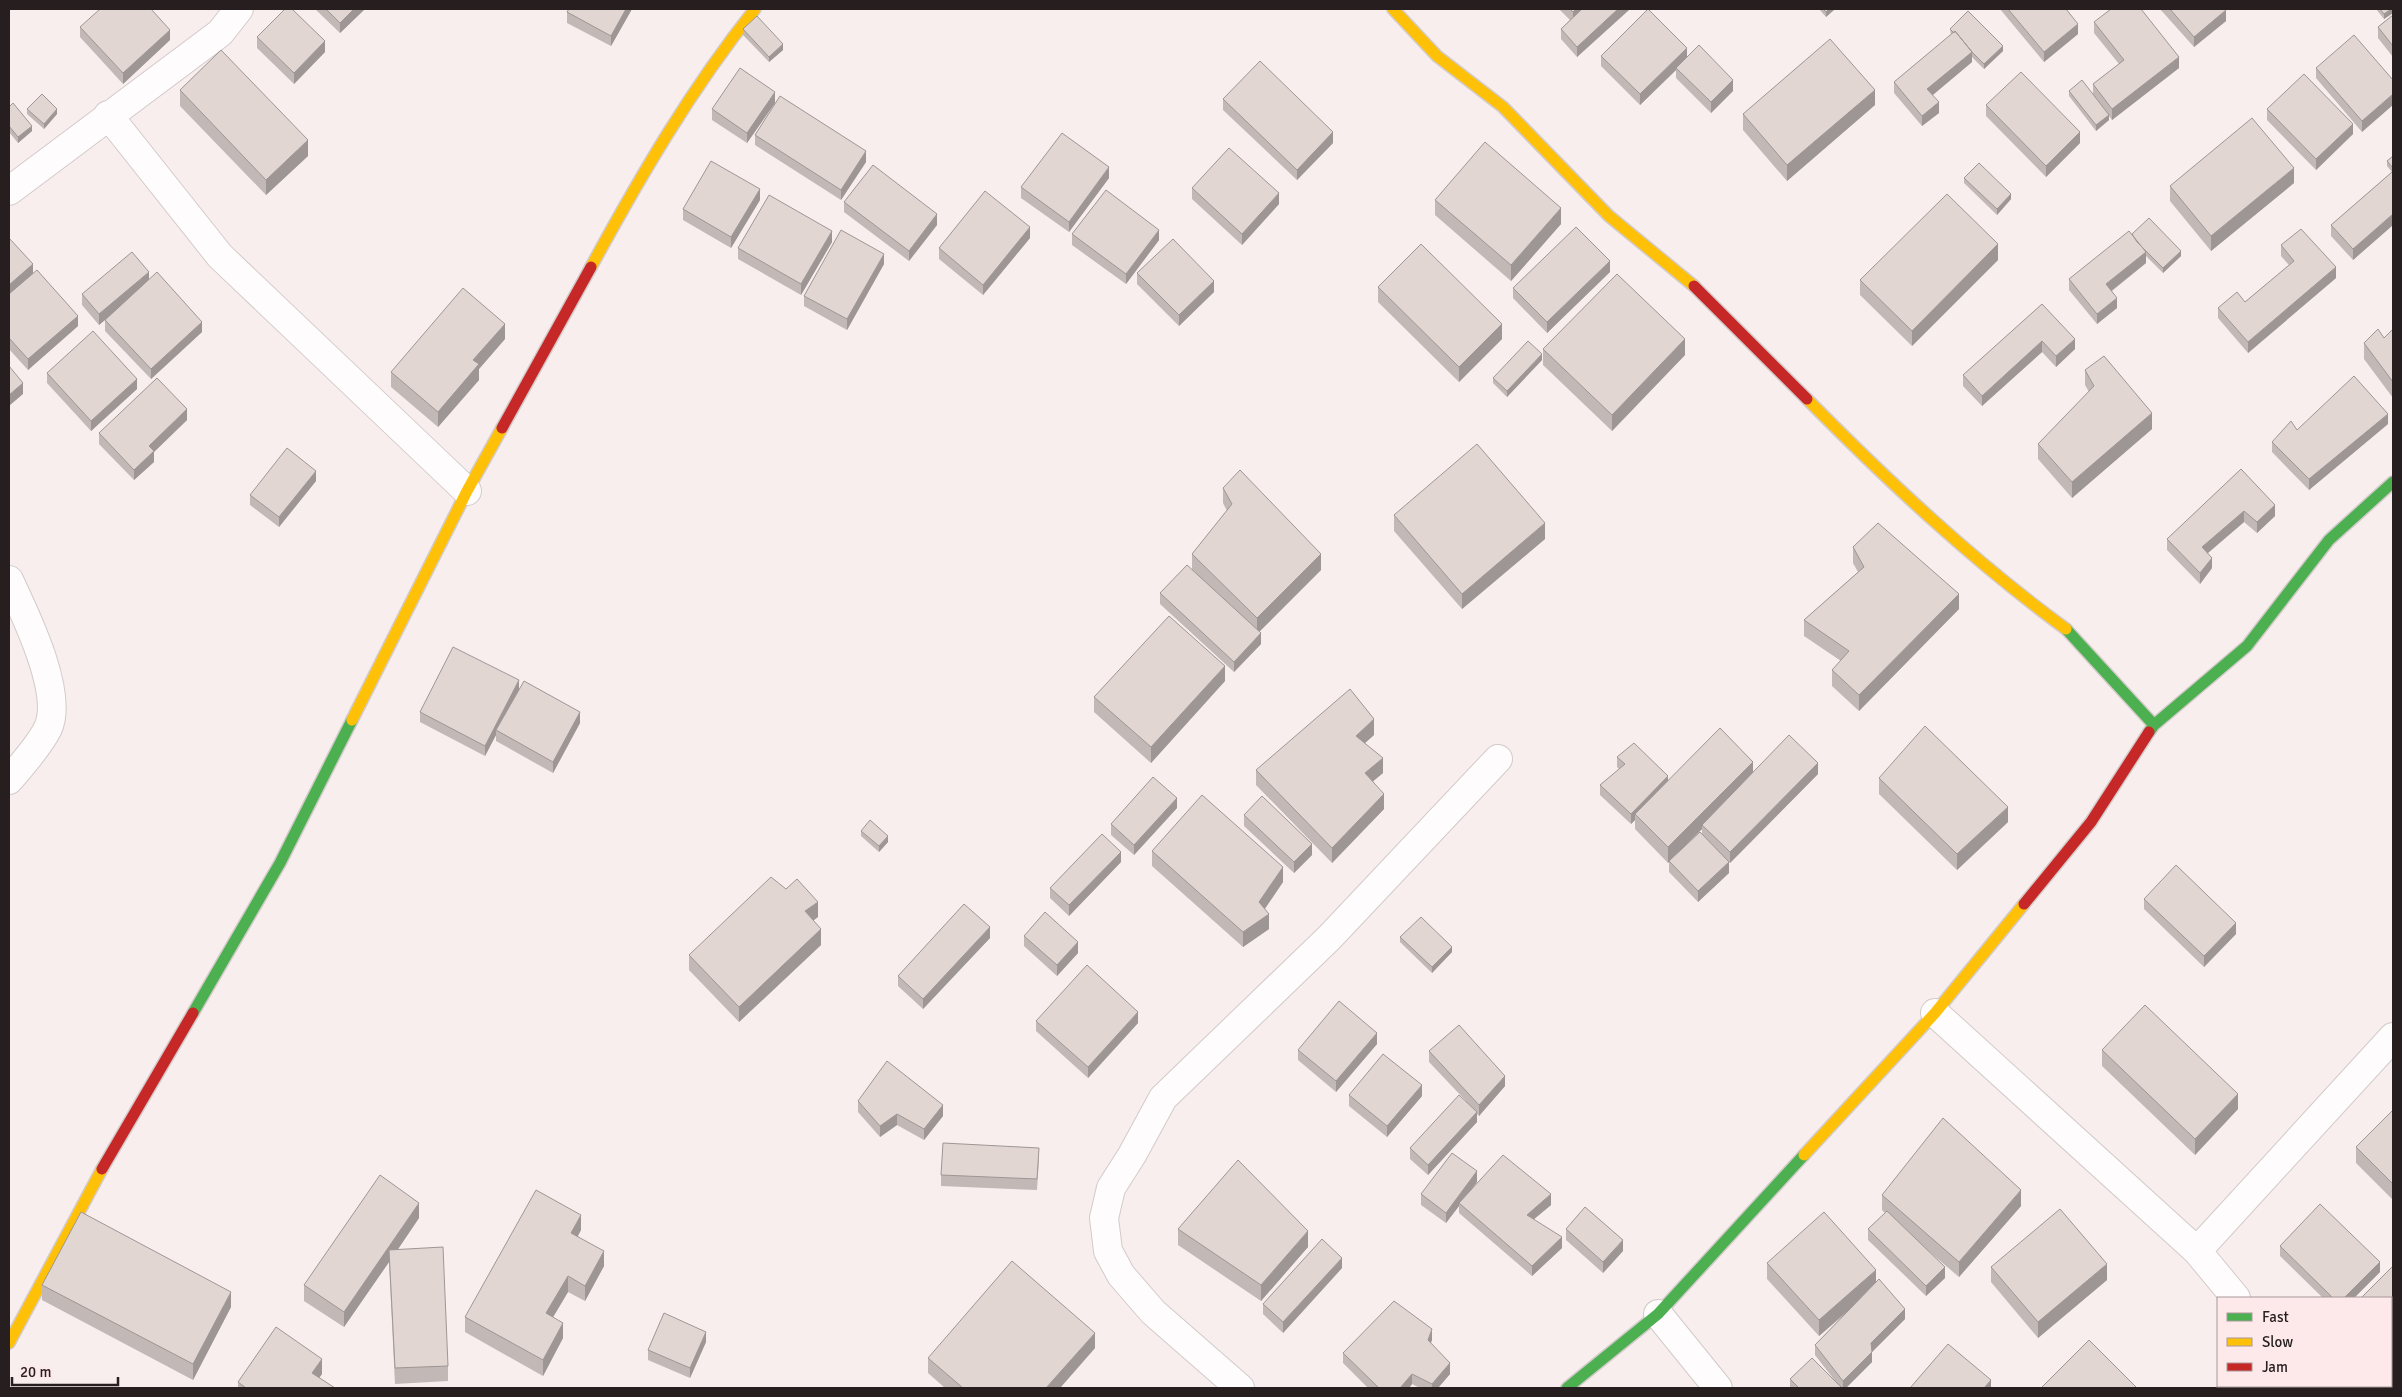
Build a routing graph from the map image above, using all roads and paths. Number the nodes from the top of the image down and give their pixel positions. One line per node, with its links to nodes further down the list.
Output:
1 (240, 9): 4 (street)
2 (755, 9): 7 (street)
3 (1393, 9): 9 (street)
4 (108, 115): 5 (street); 7 (street)
5 (9, 191)
6 (2393, 482): 9 (street)
7 (467, 491): 17 (street)
8 (9, 580): 11 (street)
9 (2154, 725): 12 (street)
10 (1498, 760): 18 (street)
11 (9, 780)
12 (1935, 1013): 14 (street); 16 (street)
13 (2393, 1037): 14 (street)
14 (2197, 1252): 15 (street)
15 (2235, 1297)
16 (1658, 1314): 19 (street); 20 (street)
17 (9, 1343)
18 (1240, 1388)
19 (1567, 1388)
20 (1718, 1388)

